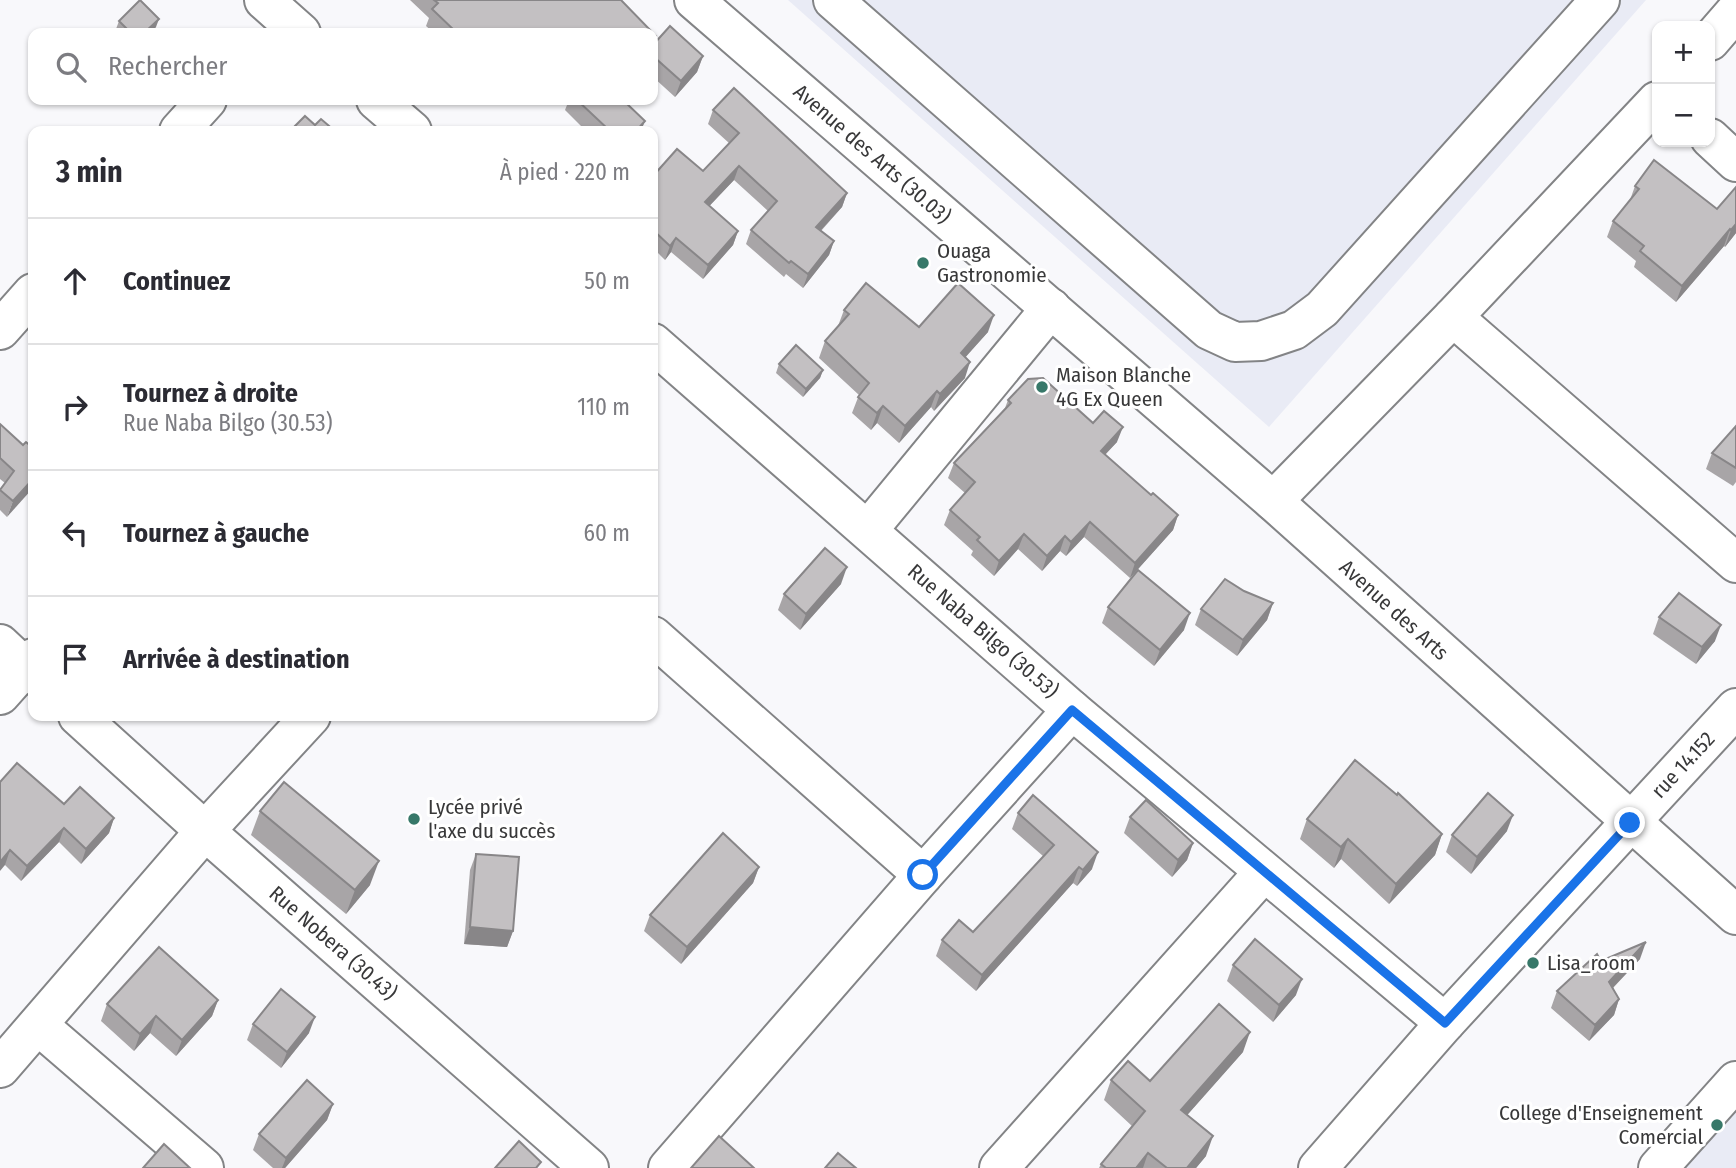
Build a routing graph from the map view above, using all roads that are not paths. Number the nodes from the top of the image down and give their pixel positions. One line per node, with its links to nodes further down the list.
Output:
1 (694, 0): 14 (street, Avenue des Arts (30.03))
2 (833, 0): 3 (street)
3 (1600, 0)
4 (1736, 11): 5 (street)
5 (1715, 35)
6 (202, 105): 9 (street)
7 (382, 105): 10 (street)
8 (1652, 106): 15 (street)
9 (183, 126)
10 (406, 126)
11 (1715, 143): 12 (street)
12 (1736, 163)
13 (28, 299): 16 (street)
14 (1051, 308): 18 (street, Avenue des Arts); 19 (street)
15 (1453, 317): 18 (street); 20 (street)
16 (0, 330)
17 (658, 346): 19 (street, Rue Naba Bilgo (30.53))
18 (1273, 501): 28 (street, Avenue des Arts)
19 (868, 530): 25 (street, Rue Naba Bilgo (30.53))
20 (1736, 563)
21 (658, 640): 31 (street)
22 (23, 661): 23 (street)
23 (0, 695)
24 (1736, 708): 28 (street, rue 14.152)
25 (1072, 710): 30 (street, Rue Naba Bilgo (30.53)); 31 (street)
26 (84, 721): 29 (street, Rue Nobera (30.43))
27 (306, 721): 29 (street)
28 (1630, 823): 32 (street, Avenue des Arts); 33 (street, rue 14.152)
29 (205, 831): 34 (street); 38 (street, Rue Nobera (30.43))
30 (1264, 872): 33 (street, Rue Naba Bilgo (30.53)); 40 (street)
31 (923, 875): 39 (street)
32 (1736, 915)
33 (1445, 1023): 41 (street, rue 14.152)
34 (38, 1025): 35 (street); 37 (street)
35 (0, 1068)
36 (1736, 1081): 42 (street)
37 (204, 1168)
38 (589, 1168)
39 (668, 1168)
40 (999, 1168)
41 (1318, 1168)
42 (1658, 1168)

